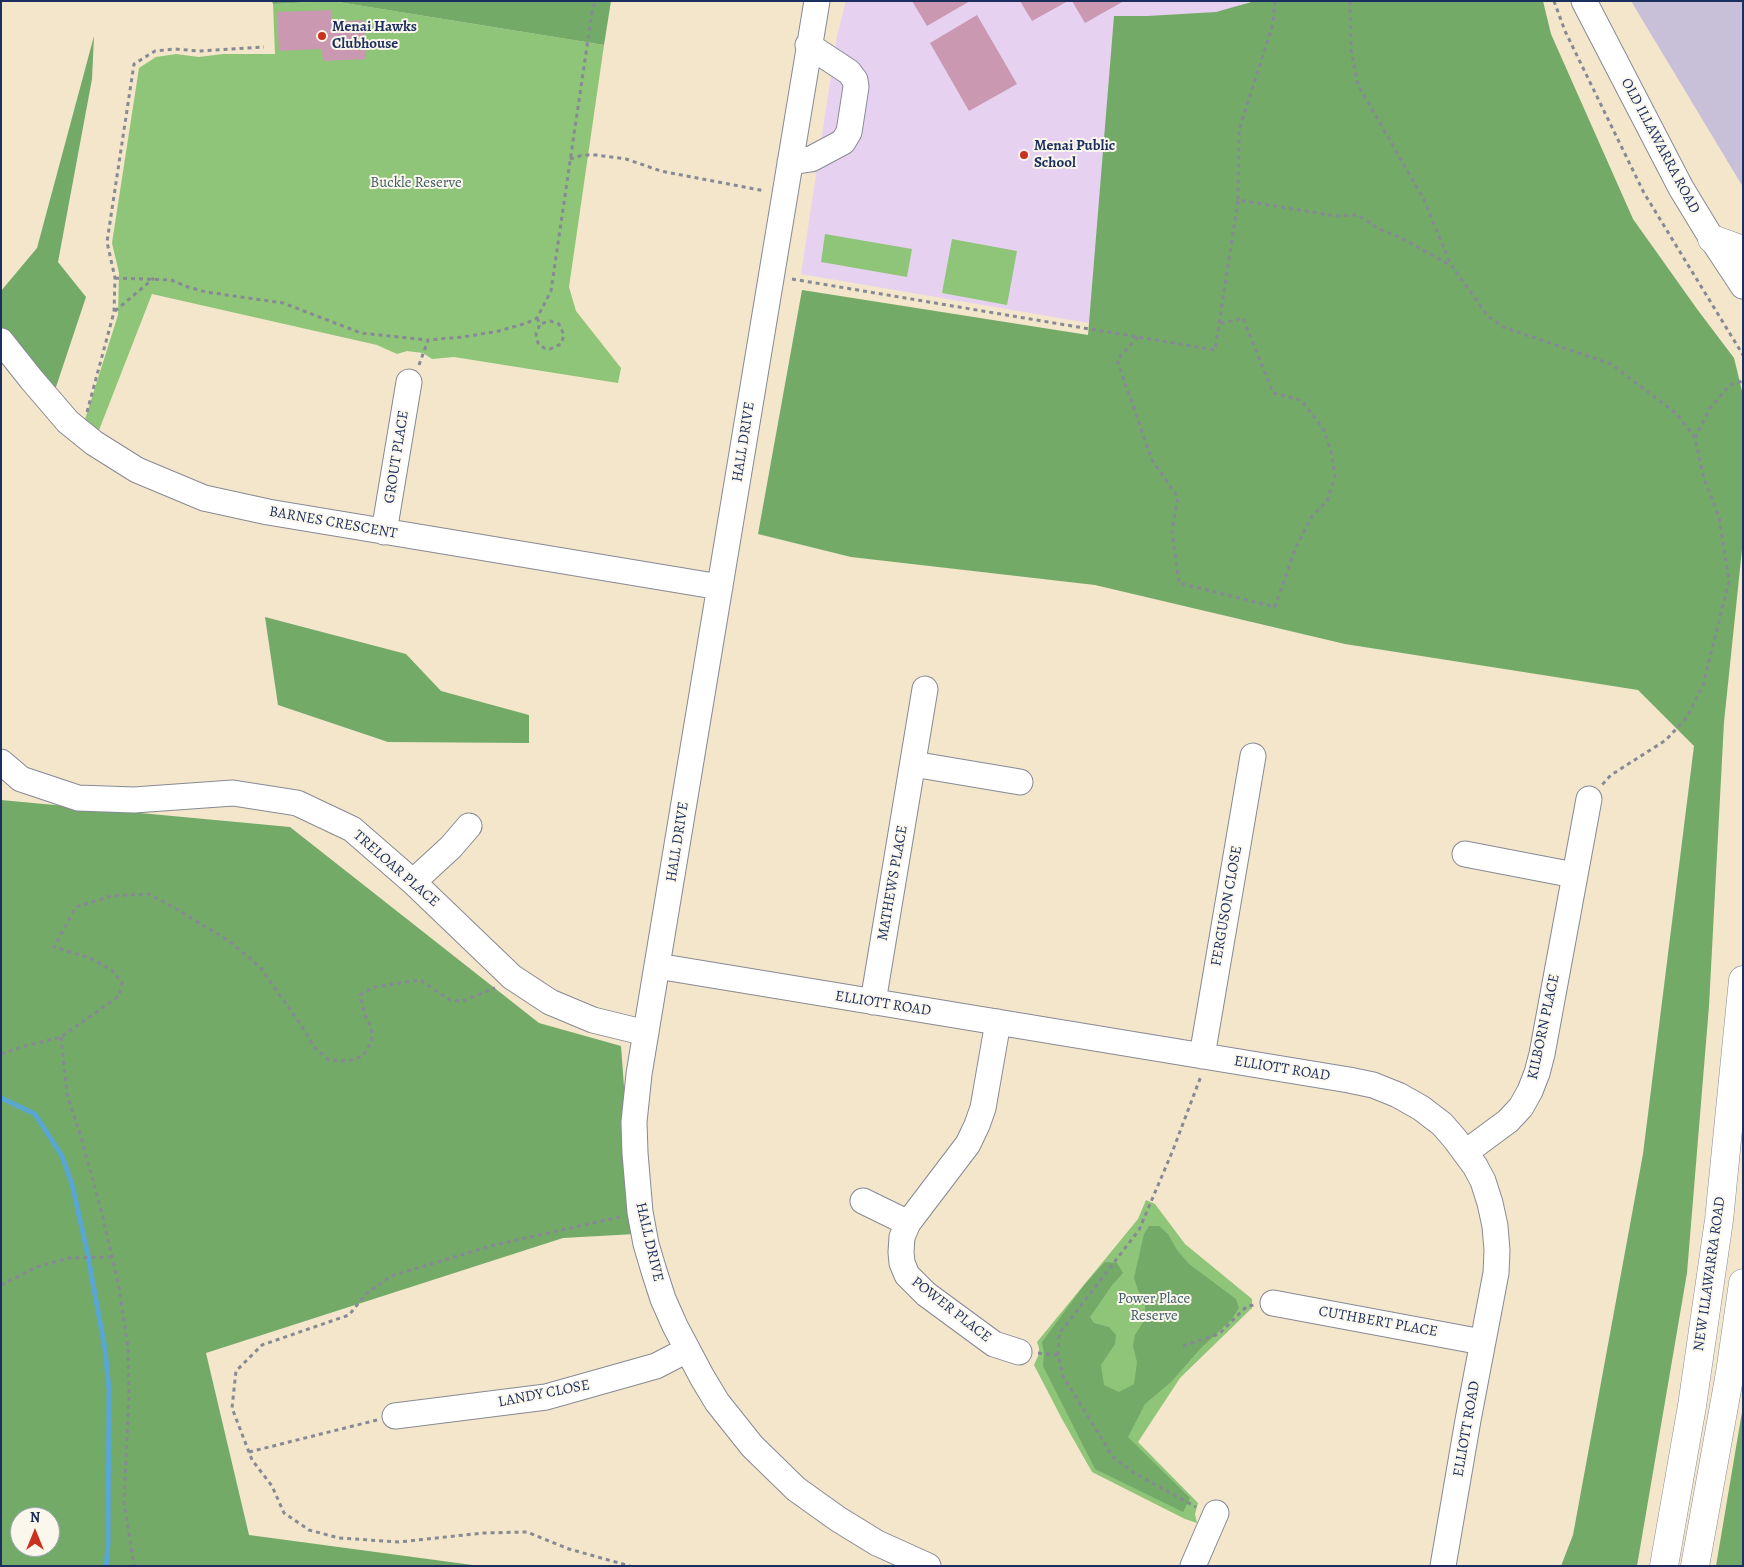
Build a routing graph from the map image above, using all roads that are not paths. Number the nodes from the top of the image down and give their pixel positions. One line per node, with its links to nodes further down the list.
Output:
1 (817, 1): 3 (street, HALL DRIVE)
2 (1584, 1): 5 (street, OLD ILLAWARRA ROAD)
3 (808, 45): 4 (street, HALL DRIVE); 4 (street)
4 (790, 162): 11 (street, HALL DRIVE)
5 (1712, 240): 6 (highway); 7 (street, OLD ILLAWARRA ROAD)
6 (1743, 250)
7 (1743, 286)
8 (1, 341): 10 (street, BARNES CRESCENT)
9 (409, 382): 10 (street, GROUT PLACE)
10 (384, 532): 11 (street, BARNES CRESCENT)
11 (720, 587): 22 (street, HALL DRIVE)
12 (925, 689): 15 (street, MATHEWS PLACE)
13 (1252, 756): 27 (street, FERGUSON CLOSE)
14 (1, 762): 21 (street, TRELOAR PLACE)
15 (913, 764): 16 (street); 24 (street, MATHEWS PLACE)
16 (1020, 782)
17 (1589, 799): 20 (street, KILBORN PLACE)
18 (469, 826): 21 (street)
19 (1466, 854): 20 (street)
20 (1574, 875): 28 (street, KILBORN PLACE)
21 (413, 882): 26 (street, TRELOAR PLACE)
22 (657, 966): 24 (street, ELLIOTT ROAD); 26 (street, HALL DRIVE)
23 (1743, 980): 41 (highway, NEW ILLAWARRA ROAD)
24 (873, 1002): 25 (street, ELLIOTT ROAD)
25 (998, 1022): 27 (street, ELLIOTT ROAD); 30 (street, POWER PLACE)
26 (646, 1033): 34 (street, HALL DRIVE)
27 (1205, 1056): 28 (street, ELLIOTT ROAD)
28 (1466, 1152): 33 (street, ELLIOTT ROAD)
29 (863, 1201): 30 (street)
30 (908, 1223): 35 (street, POWER PLACE)
31 (1743, 1283): 42 (highway)
32 (1273, 1303): 33 (street, CUTHBERT PLACE)
33 (1482, 1342): 40 (street, ELLIOTT ROAD)
34 (687, 1350): 36 (street, LANDY CLOSE); 38 (street, HALL DRIVE)
35 (1019, 1352)
36 (395, 1416)
37 (1205, 1510): 39 (street)
38 (928, 1566)
39 (1193, 1566)
40 (1443, 1566)
41 (1664, 1566)
42 (1695, 1566)

